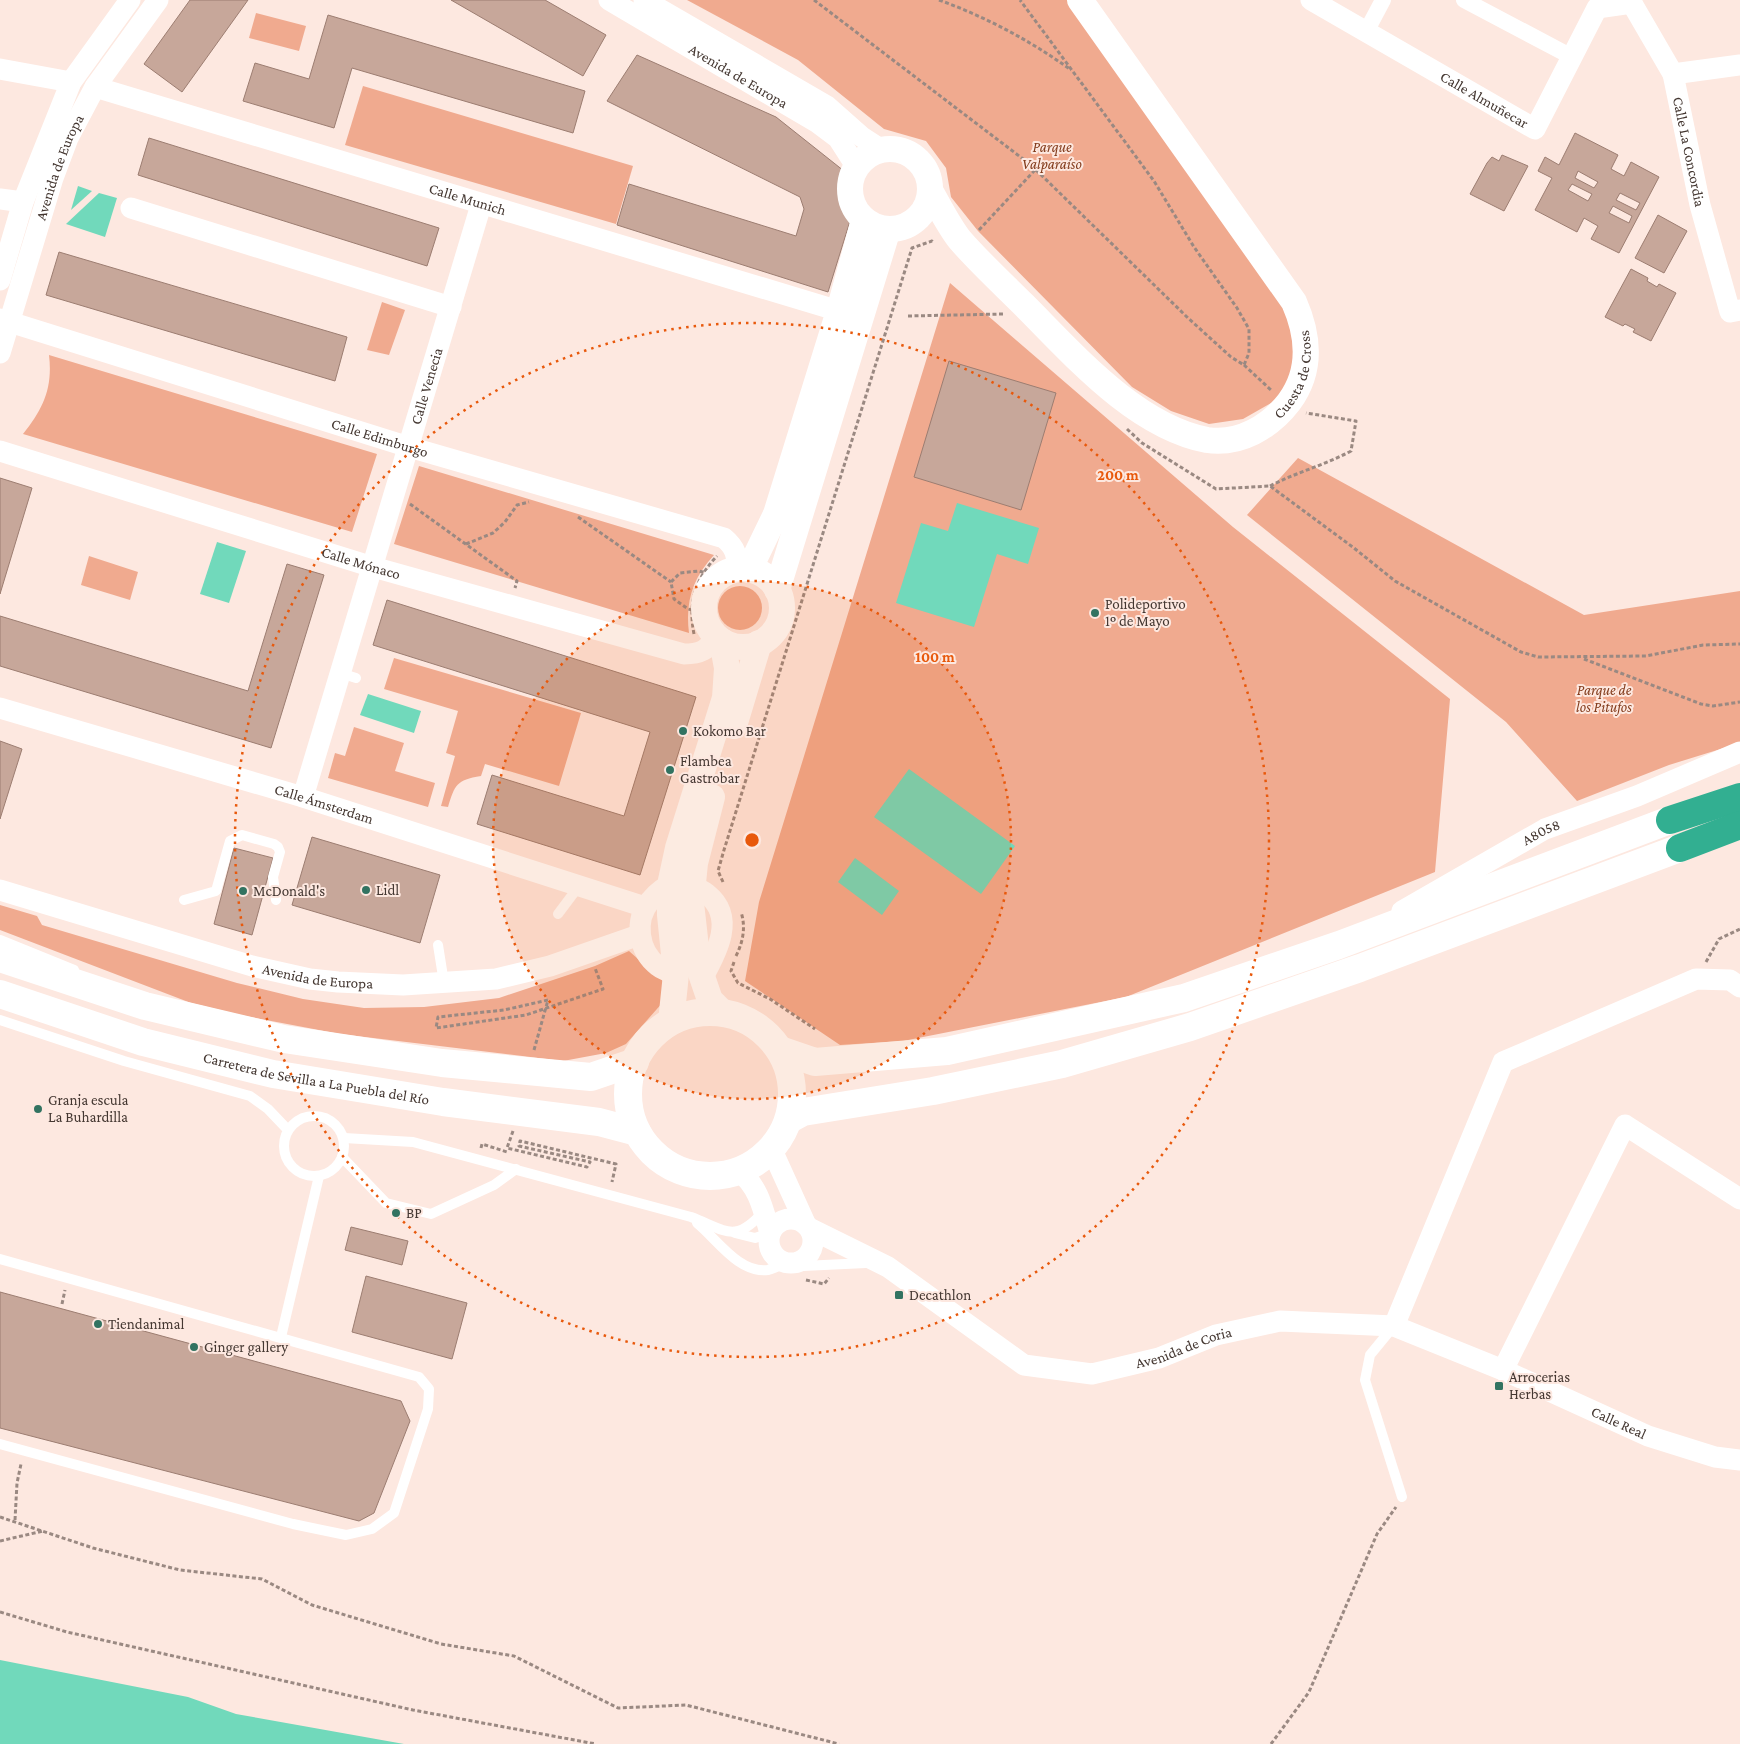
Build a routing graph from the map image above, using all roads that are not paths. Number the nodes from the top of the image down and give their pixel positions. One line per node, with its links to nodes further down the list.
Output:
1 (130, 0): 15 (street, Avenida de Europa)
2 (158, 0): 16 (street, Avenida de Europa)
3 (609, 0): 18 (street, Avenida de Europa)
4 (644, 0): 17 (street, Avenida de Europa)
5 (1080, 0): 27 (street, Cuesta de Cross)
6 (1311, 0): 10 (street, Calle Almuñecar)
7 (1383, 0): 10 (street)
8 (1464, 0): 11 (street)
9 (1631, 2): 11 (street, Calle Almuñecar); 14 (street, Calle La Concordia)
10 (1366, 32): 11 (street, Calle Almuñecar)
11 (1572, 58)
12 (1740, 65): 14 (street)
13 (0, 69): 15 (street)
14 (1673, 74): 31 (street, Calle La Concordia)
15 (71, 82): 21 (street, Avenida de Europa)
16 (94, 87): 22 (street, Calle Munich); 32 (street, Avenida de Europa)
17 (882, 150): 18 (street); 19 (street)
18 (856, 166): 24 (street)
19 (930, 192): 25 (street); 27 (street, Cuesta de Cross)
20 (0, 199): 21 (street)
21 (23, 202): 28 (street, Avenida de Europa)
22 (481, 205): 29 (street, Calle Venecia); 30 (street, Calle Munich)
23 (131, 208): 29 (street)
24 (864, 220): 26 (street); 30 (street)
25 (913, 222): 26 (street); 27 (street, Cuesta de Cross)
26 (888, 229): 38 (street)
27 (954, 244)
28 (0, 280)
29 (451, 307): 34 (street, Calle Venecia)
30 (839, 311): 37 (street)
31 (1735, 311)
32 (5, 320): 33 (street, Avenida de Europa); 34 (street, Calle Edimburgo)
33 (0, 353)
34 (408, 447): 36 (street, Calle Venecia); 37 (street, Calle Edimburgo)
35 (0, 451): 36 (street, Calle Mónaco)
36 (373, 566): 39 (street, Calle Mónaco); 43 (street, Calle Venecia)
37 (727, 572): 38 (street); 39 (street)
38 (778, 590): 40 (street)
39 (720, 639): 40 (street); 49 (street)
40 (760, 643): 49 (street)
41 (0, 708): 43 (street, Calle Ámsterdam)
42 (1740, 752): 56 (street, A8058)
43 (303, 797): 48 (street, Calle Ámsterdam)
44 (1740, 797): 45 (highway)
45 (1670, 820): 56 (main road)
46 (1740, 825): 47 (highway)
47 (1680, 848): 70 (main road)
48 (579, 886): 53 (street, Calle Ámsterdam); 54 (lane)
49 (681, 886): 53 (street); 60 (street); 65 (street)
50 (0, 890): 61 (street, Avenida de Europa)
51 (184, 900): 52 (lane)
52 (276, 900)
53 (645, 907): 55 (street)
54 (558, 914)
55 (639, 935): 60 (street); 61 (street, Avenida de Europa)
56 (1355, 939): 68 (main road)
57 (0, 940): 64 (lane)
58 (438, 945): 61 (lane)
59 (0, 958): 64 (main road)
60 (676, 974): 67 (street)
61 (444, 984)
62 (1740, 987): 88 (street)
63 (0, 994): 72 (main road, Carretera de Sevilla a La Puebla del Río)
64 (168, 1012): 69 (main road)
65 (724, 1013): 67 (main road); 68 (main road)
66 (0, 1020): 71 (lane)
67 (671, 1022): 69 (main road)
68 (780, 1050): 70 (main road)
69 (635, 1062): 72 (main road)
70 (790, 1119): 74 (main road)
71 (288, 1130): 73 (lane); 78 (lane)
72 (637, 1132): 77 (main road)
73 (344, 1138): 75 (lane); 76 (lane)
74 (771, 1148): 77 (main road); 82 (street)
75 (342, 1157): 76 (lane); 78 (lane)
76 (516, 1169): 81 (lane)
77 (739, 1171): 80 (street)
78 (319, 1176): 89 (lane)
79 (1740, 1199): 90 (street)
80 (764, 1211): 83 (lane); 84 (street)
81 (691, 1217): 83 (lane); 86 (lane, Avenida de Coria)
82 (808, 1226): 84 (street); 86 (street); 87 (street, Avenida de Coria)
83 (727, 1231): 84 (lane)
84 (770, 1233): 86 (street)
85 (0, 1259): 89 (lane)
86 (788, 1263): 87 (lane, Avenida de Coria)
87 (888, 1267): 88 (street, Avenida de Coria)
88 (1394, 1326): 90 (street, Avenida de Coria); 93 (lane)
89 (281, 1337): 91 (lane)
90 (1503, 1370): 92 (street, Calle Real)
91 (0, 1444)
92 (1740, 1460)
93 (1402, 1497)

